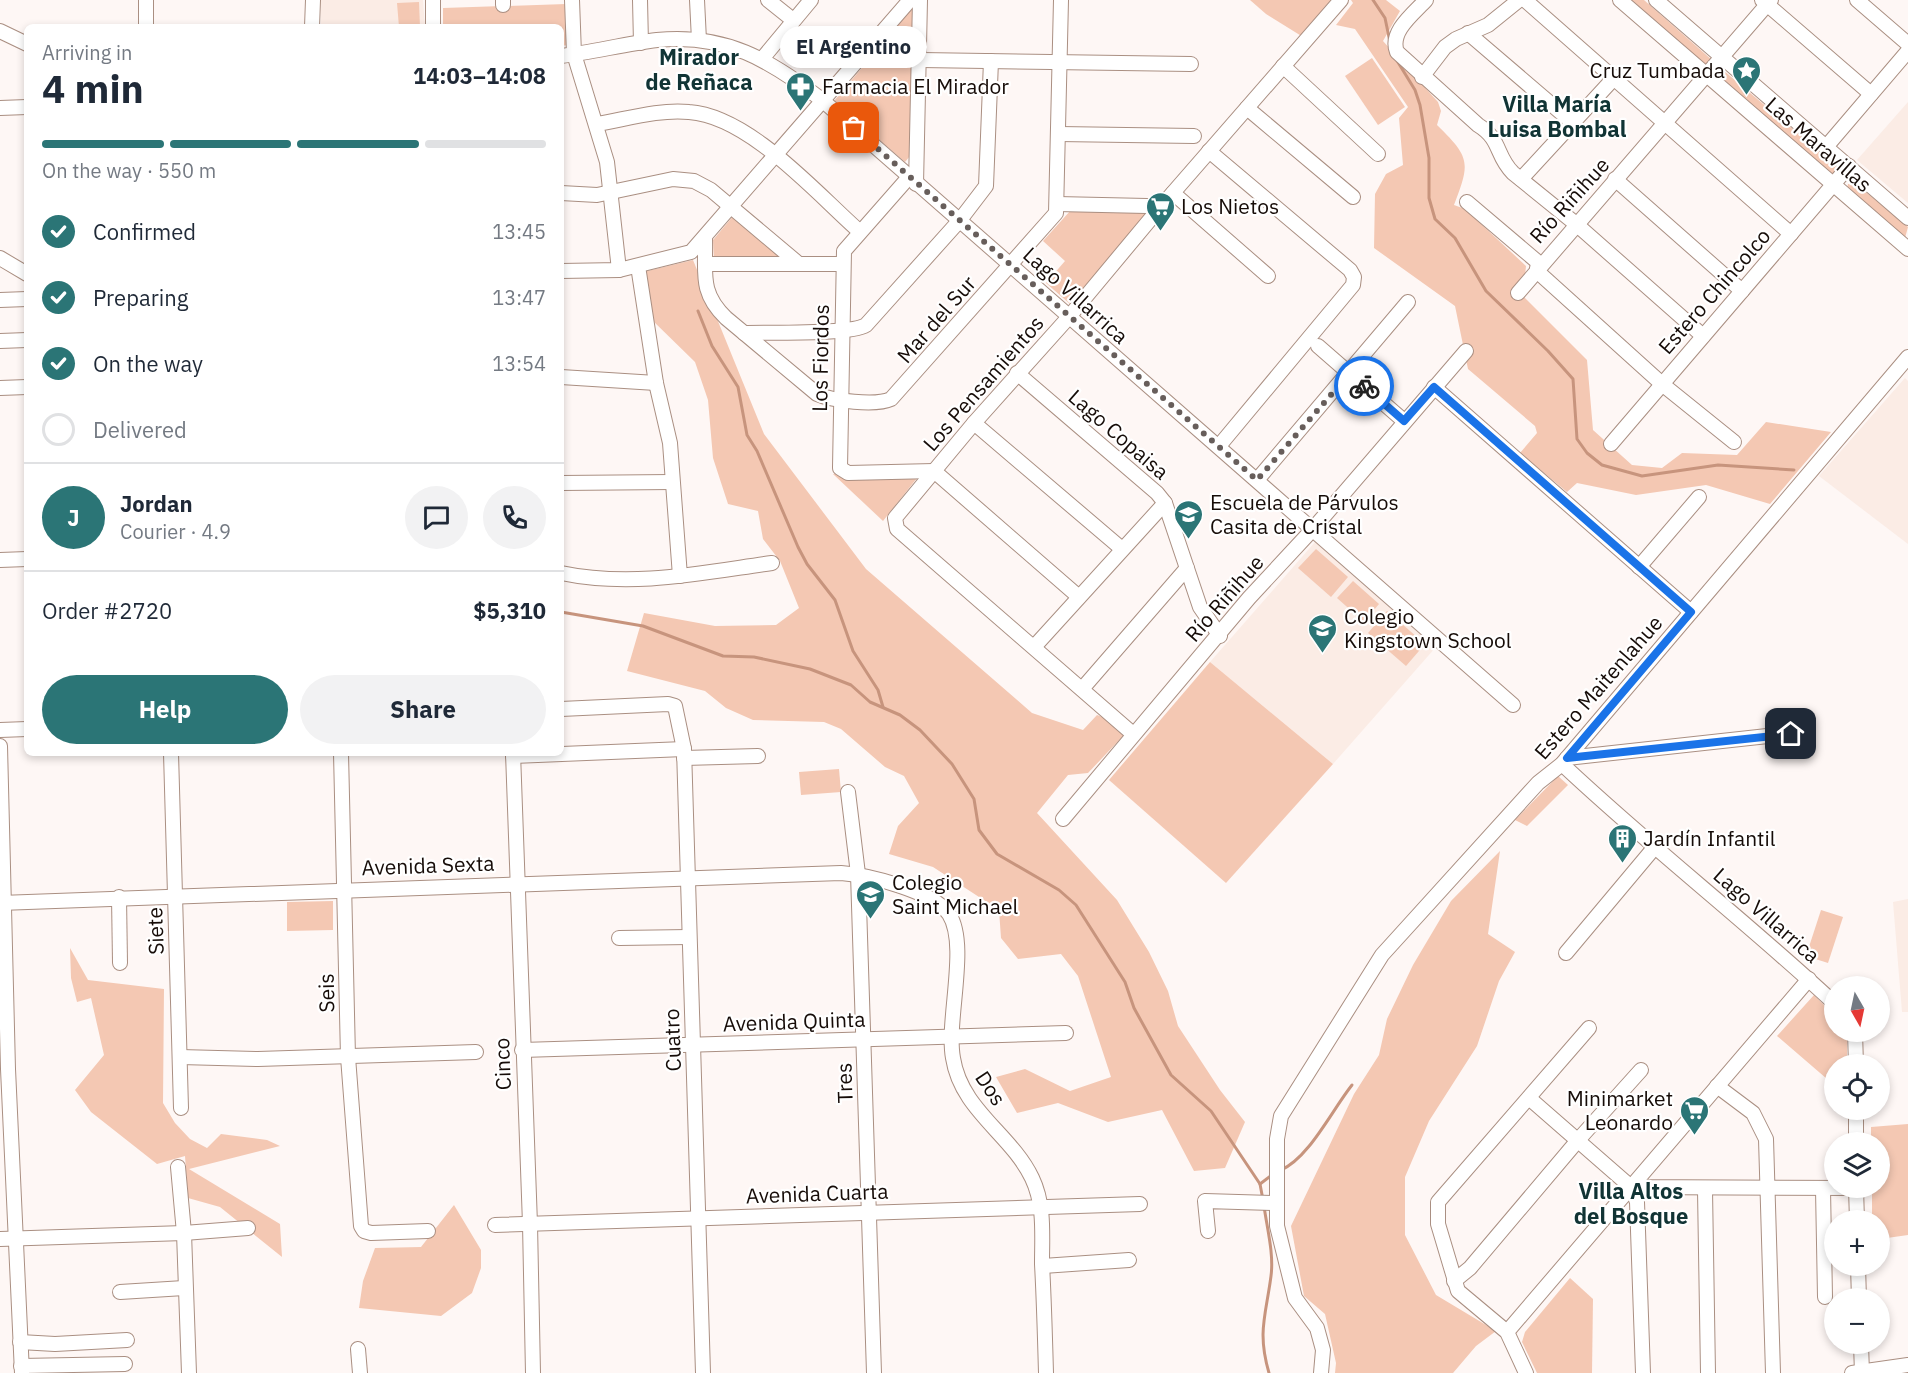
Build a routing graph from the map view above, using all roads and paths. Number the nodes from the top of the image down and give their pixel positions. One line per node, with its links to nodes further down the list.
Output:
1 (146, 0): 21 (street)
2 (313, 0): 22 (street)
3 (433, 0): 23 (street)
4 (572, 0): 31 (street)
5 (640, 0): 28 (street)
6 (697, 0): 26 (street)
7 (768, 0): 20 (street)
8 (811, 0): 20 (street)
9 (910, 0): 43 (street)
10 (920, 0): 34 (street)
11 (1061, 0): 36 (street, Mar del Sur)
12 (1341, 0): 38 (street, Los Pensamientos)
13 (1426, 0): 39 (street)
14 (1520, 0): 25 (street)
15 (1524, 0): 41 (street)
16 (1620, 0): 40 (street, Las Maravillas)
17 (1656, 0): 32 (street, Las Maravillas)
18 (1857, 0): 29 (street)
19 (1767, 2): 32 (street, Río Riñihue); 42 (street)
20 (793, 20): 33 (street)
21 (146, 24)
22 (312, 24)
23 (433, 24)
24 (0, 31): 27 (street)
25 (1468, 33): 39 (street); 47 (street)
26 (699, 40): 28 (street, Lago Villarrica); 33 (street, Lago Villarrica)
27 (24, 43)
28 (641, 43): 31 (street, Lago Villarrica)
29 (1908, 44)
30 (1908, 51): 42 (street)
31 (568, 55): 48 (street)
32 (1723, 58): 40 (street, Río Riñihue); 52 (street, Las Maravillas)
33 (762, 59): 43 (street, Lago Villarrica)
34 (921, 60): 35 (street); 59 (street)
35 (991, 61): 36 (street); 70 (street)
36 (1060, 63): 37 (street); 50 (street, Mar del Sur)
37 (1191, 63)
38 (1283, 66): 46 (street, Los Pensamientos); 54 (street)
39 (1422, 76): 57 (street)
40 (1708, 76): 49 (street, Río Riñihue); 60 (street, Las Maravillas)
41 (1615, 77): 47 (street); 49 (street)
42 (1871, 94): 52 (street)
43 (822, 100): 55 (street); 59 (street, Lago Villarrica)
44 (24, 107): 45 (street)
45 (0, 108)
46 (1247, 108): 53 (street, Los Pensamientos); 64 (street)
47 (1572, 122): 57 (street)
48 (597, 124): 55 (street); 61 (street)
49 (1665, 124): 58 (street, Río Riñihue); 73 (street)
50 (1059, 134): 51 (street); 66 (street, Mar del Sur)
51 (1194, 136)
52 (1826, 147): 56 (street, Las Maravillas)
53 (1209, 151): 63 (street, Los Pensamientos); 114 (street)
54 (1378, 154)
55 (775, 156): 67 (street); 72 (street)
56 (1849, 166): 60 (street, Estero Chincolco); 69 (street, Las Maravillas)
57 (1521, 179): 71 (street)
58 (1616, 179): 71 (street, Río Riñihue); 87 (street)
59 (913, 181): 70 (street, Lago Villarrica); 72 (street, Los Fiordos)
60 (1833, 185): 73 (street, Estero Chincolco); 75 (street, Las Maravillas)
61 (609, 190): 62 (street); 67 (street); 83 (street)
62 (564, 193)
63 (1173, 193): 68 (street, Los Pensamientos); 86 (street)
64 (1353, 197)
65 (1467, 202): 82 (street)
66 (1057, 204): 68 (street); 80 (street, Mar del Sur)
67 (731, 207): 74 (street); 78 (street)
68 (1158, 210): 92 (street, Los Pensamientos)
69 (1908, 218)
70 (960, 220): 80 (street, Lago Villarrica); 93 (street)
71 (1576, 224): 82 (street, Río Riñihue); 95 (street)
72 (860, 231): 79 (street, Los Fiordos)
73 (1791, 234): 87 (street, Estero Chincolco)
74 (705, 238): 77 (street, Mar del Sur); 81 (street)
75 (1908, 248)
76 (0, 258): 85 (street)
77 (706, 264): 78 (street); 94 (street, Mar del Sur)
78 (799, 264): 79 (street)
79 (842, 264): 93 (street, Los Fiordos)
80 (1011, 265): 92 (street, Lago Villarrica); 109 (street, Mar del Sur)
81 (638, 266): 83 (street); 104 (street)
82 (1539, 266): 88 (street, Río Riñihue); 105 (street)
83 (619, 270): 84 (street)
84 (564, 271)
85 (24, 272)
86 (1268, 276)
87 (1742, 291): 95 (street, Estero Chincolco)
88 (1518, 293)
89 (24, 299): 90 (street)
90 (0, 300)
91 (1408, 302): 102 (street)
92 (1068, 318): 101 (street, Los Pensamientos); 114 (street, Lago Villarrica)
93 (841, 330): 94 (street); 109 (street, Los Fiordos)
94 (744, 333): 109 (street, Mar del Sur)
95 (1703, 336): 105 (street, Estero Chincolco)
96 (0, 340): 97 (street)
97 (24, 340)
98 (1318, 346): 102 (street)
99 (1466, 351): 107 (street, Río Riñihue)
100 (1908, 357): 131 (street, Estero Maitenlahue)
101 (1017, 373): 111 (street, Los Pensamientos); 120 (street, Lago Copaisa)
102 (1349, 374): 110 (street); 116 (street)
103 (564, 377): 104 (street)
104 (656, 383): 117 (street)
105 (1662, 384): 112 (street); 113 (street, Estero Chincolco)
106 (24, 387): 108 (street)
107 (1434, 387): 110 (street, Río Riñihue); 126 (street)
108 (0, 388)
109 (840, 400): 115 (street, Los Fiordos)
110 (1404, 421): 121 (street, Río Riñihue)
111 (974, 423): 115 (street, Los Pensamientos); 122 (street)
112 (1734, 442)
113 (1611, 444)
114 (1219, 446): 116 (street, Lago Villarrica)
115 (934, 471): 130 (street); 133 (street, Los Pensamientos)
116 (1257, 480): 121 (street, Lago Villarrica)
117 (672, 482): 118 (street); 129 (street)
118 (564, 483)
119 (1699, 498): 126 (street)
120 (1165, 503): 122 (street); 127 (street, Lago Copaisa)
121 (1313, 529): 132 (street, Río Riñihue); 135 (street, Lago Villarrica)
122 (1122, 549): 130 (street)
123 (24, 559): 124 (street)
124 (0, 560)
125 (772, 563): 129 (street)
126 (1639, 567): 131 (street)
127 (1186, 568): 132 (street, Lago Copaisa); 134 (street)
128 (564, 573): 129 (street)
129 (681, 576)
130 (1078, 597): 133 (street)
131 (1691, 612): 148 (street, Estero Maitenlahue)
132 (1220, 636): 140 (street, Río Riñihue)
133 (1034, 647): 134 (street)
134 (1082, 689): 140 (street)
135 (1513, 705)
136 (564, 709): 142 (street, Cuatro)
137 (24, 729): 138 (street)
138 (0, 730)
139 (1804, 732): 148 (street)
140 (1133, 734): 150 (street, Río Riñihue)
141 (0, 746): 158 (street)
142 (684, 754): 143 (street); 147 (street); 153 (street, Cuatro)
143 (564, 755)
144 (171, 756): 156 (street, Siete)
145 (341, 756): 155 (street, Seis)
146 (513, 756): 154 (street, Cinco)
147 (758, 756)
148 (1565, 761): 151 (street, Lago Villarrica); 185 (street, Estero Maitenlahue)
149 (848, 792): 152 (street, Tres)
150 (1063, 819)
151 (1654, 848): 161 (street); 163 (street, Lago Villarrica)
152 (858, 874): 153 (street, Avenida Sexta); 167 (street, Dos); 168 (street, Tres)
153 (688, 877): 154 (street, Avenida Sexta); 159 (street, Cuatro)
154 (517, 884): 155 (street, Avenida Sexta); 170 (street, Cinco)
155 (346, 889): 156 (street, Avenida Sexta); 173 (street, Seis)
156 (175, 894): 157 (street, Avenida Sexta); 172 (street, Siete)
157 (119, 897): 158 (street, Avenida Sexta); 162 (street)
158 (2, 903): 174 (street)
159 (690, 937): 160 (street); 169 (street, Cuatro)
160 (619, 938)
161 (1566, 953)
162 (120, 963)
163 (1809, 979): 164 (street, Lago Villarrica); 176 (street)
164 (1824, 993)
165 (1589, 1028): 177 (street)
166 (1066, 1033): 167 (street, Avenida Quinta)
167 (952, 1036): 168 (street, Avenida Quinta); 187 (street, Dos)
168 (863, 1039): 169 (street, Avenida Quinta); 188 (street, Tres)
169 (693, 1045): 170 (street, Avenida Quinta); 189 (street, Cuatro)
170 (522, 1050): 190 (street, Cinco)
171 (476, 1052): 173 (street)
172 (180, 1056): 173 (street); 178 (street, Siete)
173 (348, 1057): 193 (street, Seis)
174 (4, 1070): 197 (street)
175 (1641, 1070): 179 (street)
176 (1717, 1086): 181 (street); 182 (street)
177 (1529, 1098): 179 (street); 200 (street)
178 (182, 1108)
179 (1579, 1139): 181 (street); 200 (street)
180 (178, 1167): 195 (street)
181 (1631, 1187): 184 (street); 204 (street); 221 (street)
182 (1769, 1188): 183 (street); 184 (street); 223 (street)
183 (1823, 1189): 202 (street)
184 (1706, 1190): 222 (street)
185 (1276, 1203): 194 (street); 219 (street, Estero Maitenlahue)
186 (1140, 1204): 187 (street, Avenida Cuarta)
187 (1041, 1207): 188 (street, Avenida Cuarta); 199 (street, Dos)
188 (869, 1212): 189 (street, Avenida Cuarta); 217 (street, Tres)
189 (698, 1218): 190 (street, Avenida Cuarta); 216 (street, Cuatro)
190 (530, 1224): 191 (street, Avenida Cuarta); 215 (street, Cinco)
191 (495, 1225)
192 (248, 1228): 195 (street)
193 (428, 1231)
194 (1208, 1231)
195 (184, 1233): 197 (street); 201 (street)
196 (0, 1239): 197 (street)
197 (15, 1239): 206 (street)
198 (1129, 1260): 199 (street)
199 (1042, 1266): 218 (street, Dos)
200 (1454, 1281): 204 (street)
201 (184, 1288): 203 (street); 213 (street)
202 (1825, 1288)
203 (120, 1292)
204 (1507, 1332): 220 (street)
205 (127, 1340): 206 (street)
206 (20, 1342): 211 (street)
207 (358, 1349): 214 (street)
208 (1860, 1354): 212 (street)
209 (125, 1364): 211 (street)
210 (1908, 1365): 212 (street)
211 (22, 1369)
212 (1858, 1372)
213 (189, 1373)
214 (360, 1373)
215 (533, 1373)
216 (703, 1373)
217 (874, 1373)
218 (1046, 1373)
219 (1321, 1373)
220 (1526, 1373)
221 (1643, 1373)
222 (1708, 1373)
223 (1773, 1373)

